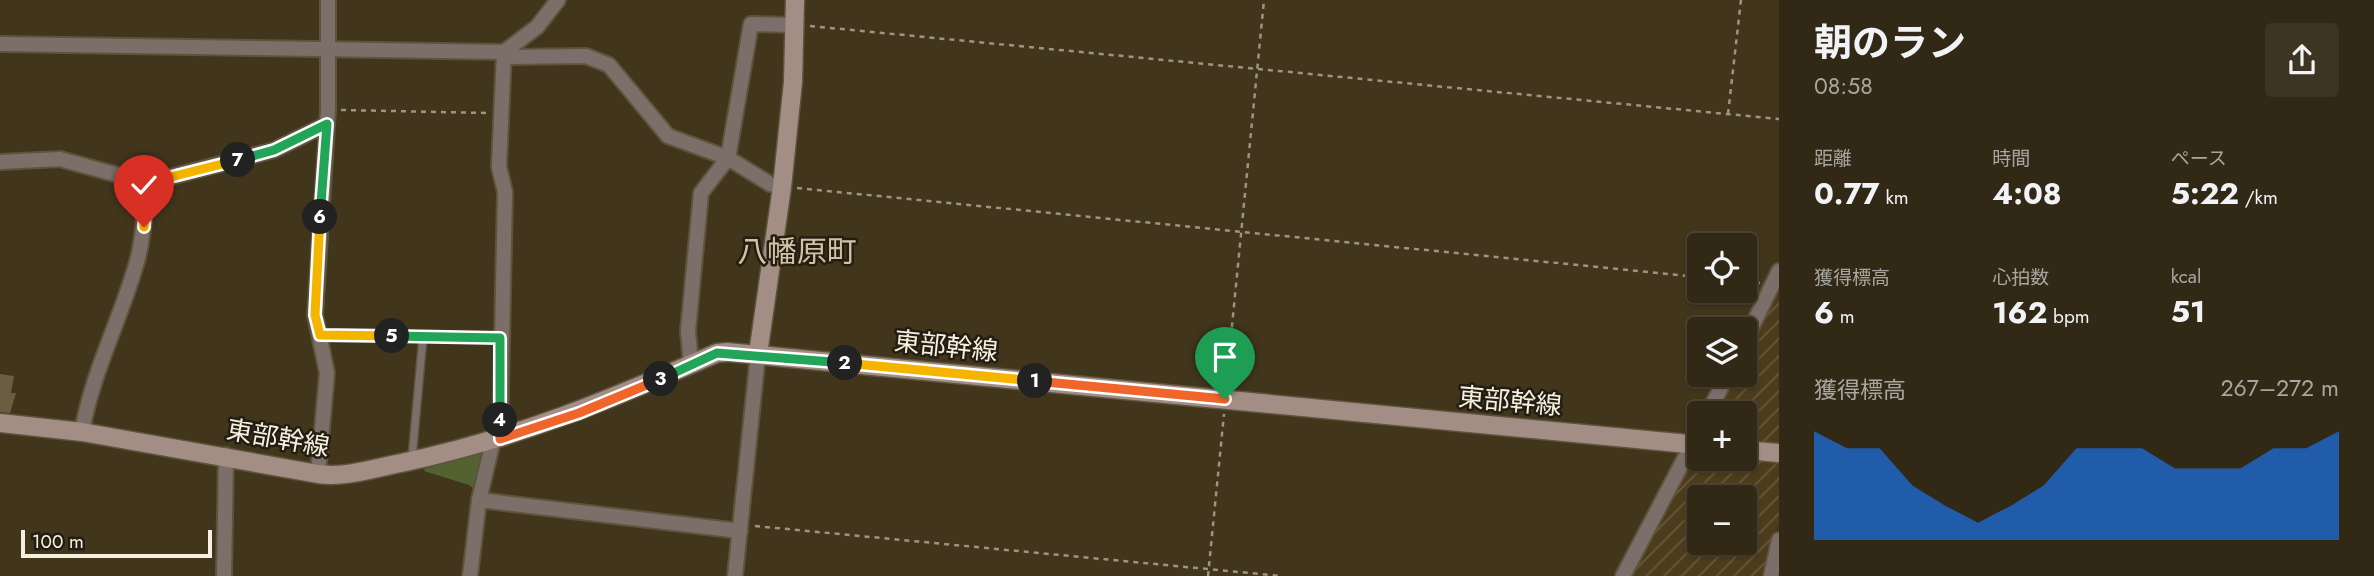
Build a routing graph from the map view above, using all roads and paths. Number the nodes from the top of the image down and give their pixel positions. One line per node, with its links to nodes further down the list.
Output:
1 (328, 0): 9 (street)
2 (572, 0): 6 (street)
3 (795, 0): 7 (street)
4 (1264, 0): 11 (path)
5 (1741, 0): 13 (path)
6 (556, 3): 10 (street)
7 (793, 25): 11 (path); 16 (street); 19 (street)
8 (0, 44): 9 (street)
9 (329, 48): 10 (street); 14 (street)
10 (505, 55): 12 (street); 16 (street)
11 (1257, 68): 13 (path); 20 (path)
12 (502, 113): 14 (path); 26 (street)
13 (1728, 114): 15 (path)
14 (328, 117): 18 (street); 24 (street)
15 (1779, 119)
16 (728, 158): 19 (street); 28 (street)
17 (0, 162): 18 (street)
18 (147, 183): 31 (street)
19 (782, 187): 20 (path); 27 (street)
20 (1242, 231): 21 (path); 29 (path)
21 (1687, 275)
22 (1777, 280): 23 (street)
23 (1757, 318)
24 (320, 335): 25 (lane); 39 (street)
25 (423, 337): 26 (lane); 38 (lane)
26 (500, 338): 33 (street)
27 (758, 354): 28 (street, 東部幹線); 29 (street, 東部幹線); 41 (street)
28 (691, 364): 33 (street, 東部幹線)
29 (1225, 399): 32 (street, 東部幹線); 43 (path)
30 (0, 423): 31 (street, 東部幹線)
31 (82, 432): 36 (street, 東部幹線)
32 (1687, 439)
33 (496, 440): 38 (street, 東部幹線); 40 (street)
34 (1757, 451): 35 (street)
35 (1779, 453)
36 (226, 455): 39 (street, 東部幹線); 44 (street)
37 (1687, 458): 49 (street)
38 (412, 461): 39 (street, 東部幹線)
39 (318, 474)
40 (479, 500): 41 (street); 45 (street)
41 (740, 528): 43 (path); 46 (street)
42 (1779, 540): 50 (street)
43 (1209, 569): 47 (path); 48 (path)
44 (223, 576)
45 (470, 576)
46 (736, 576)
47 (1208, 576)
48 (1281, 576)
49 (1623, 576)
50 (1771, 576)

